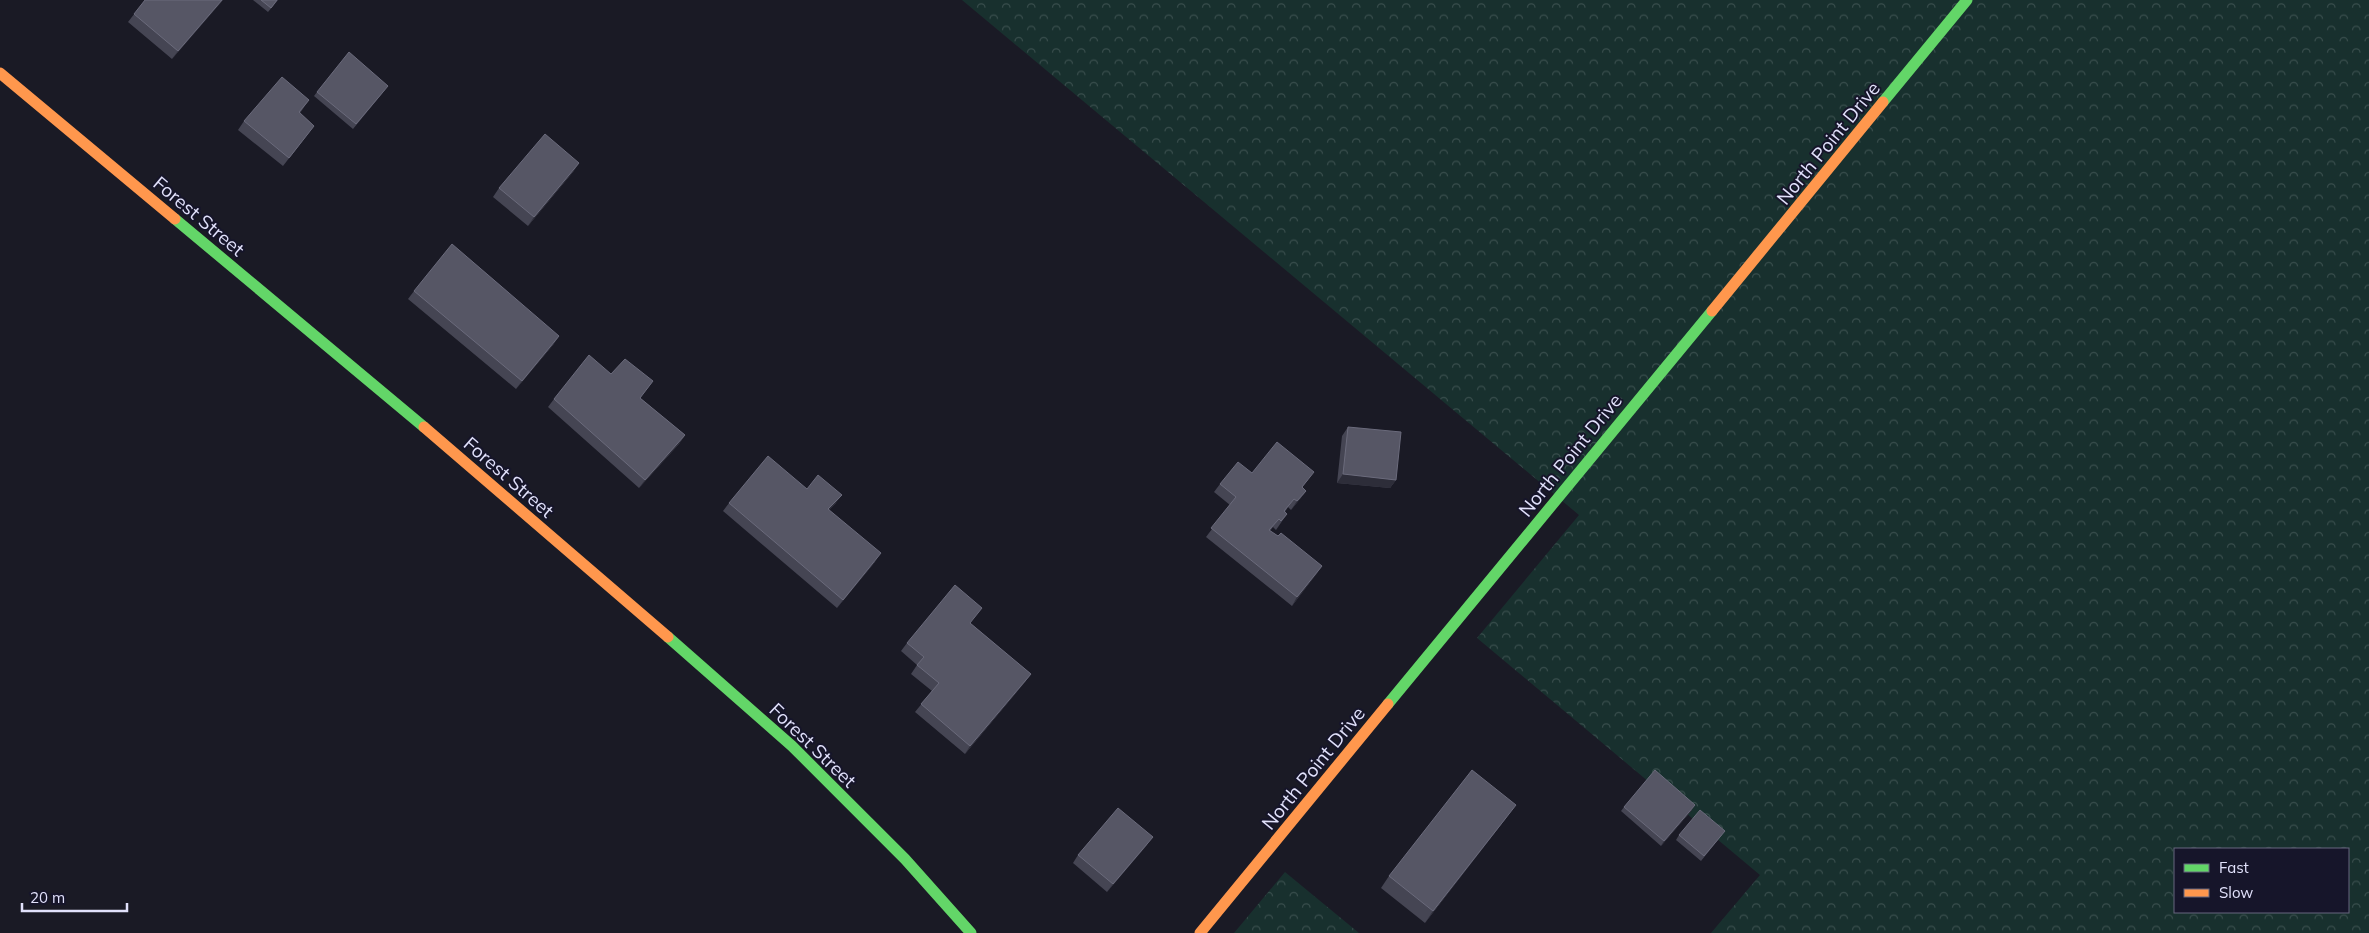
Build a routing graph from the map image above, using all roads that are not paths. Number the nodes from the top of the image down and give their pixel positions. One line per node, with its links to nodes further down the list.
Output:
1 (1968, 0): 4 (street, North Point Drive)
2 (0, 72): 3 (street, Forest Street)
3 (971, 933)
4 (1200, 933)

